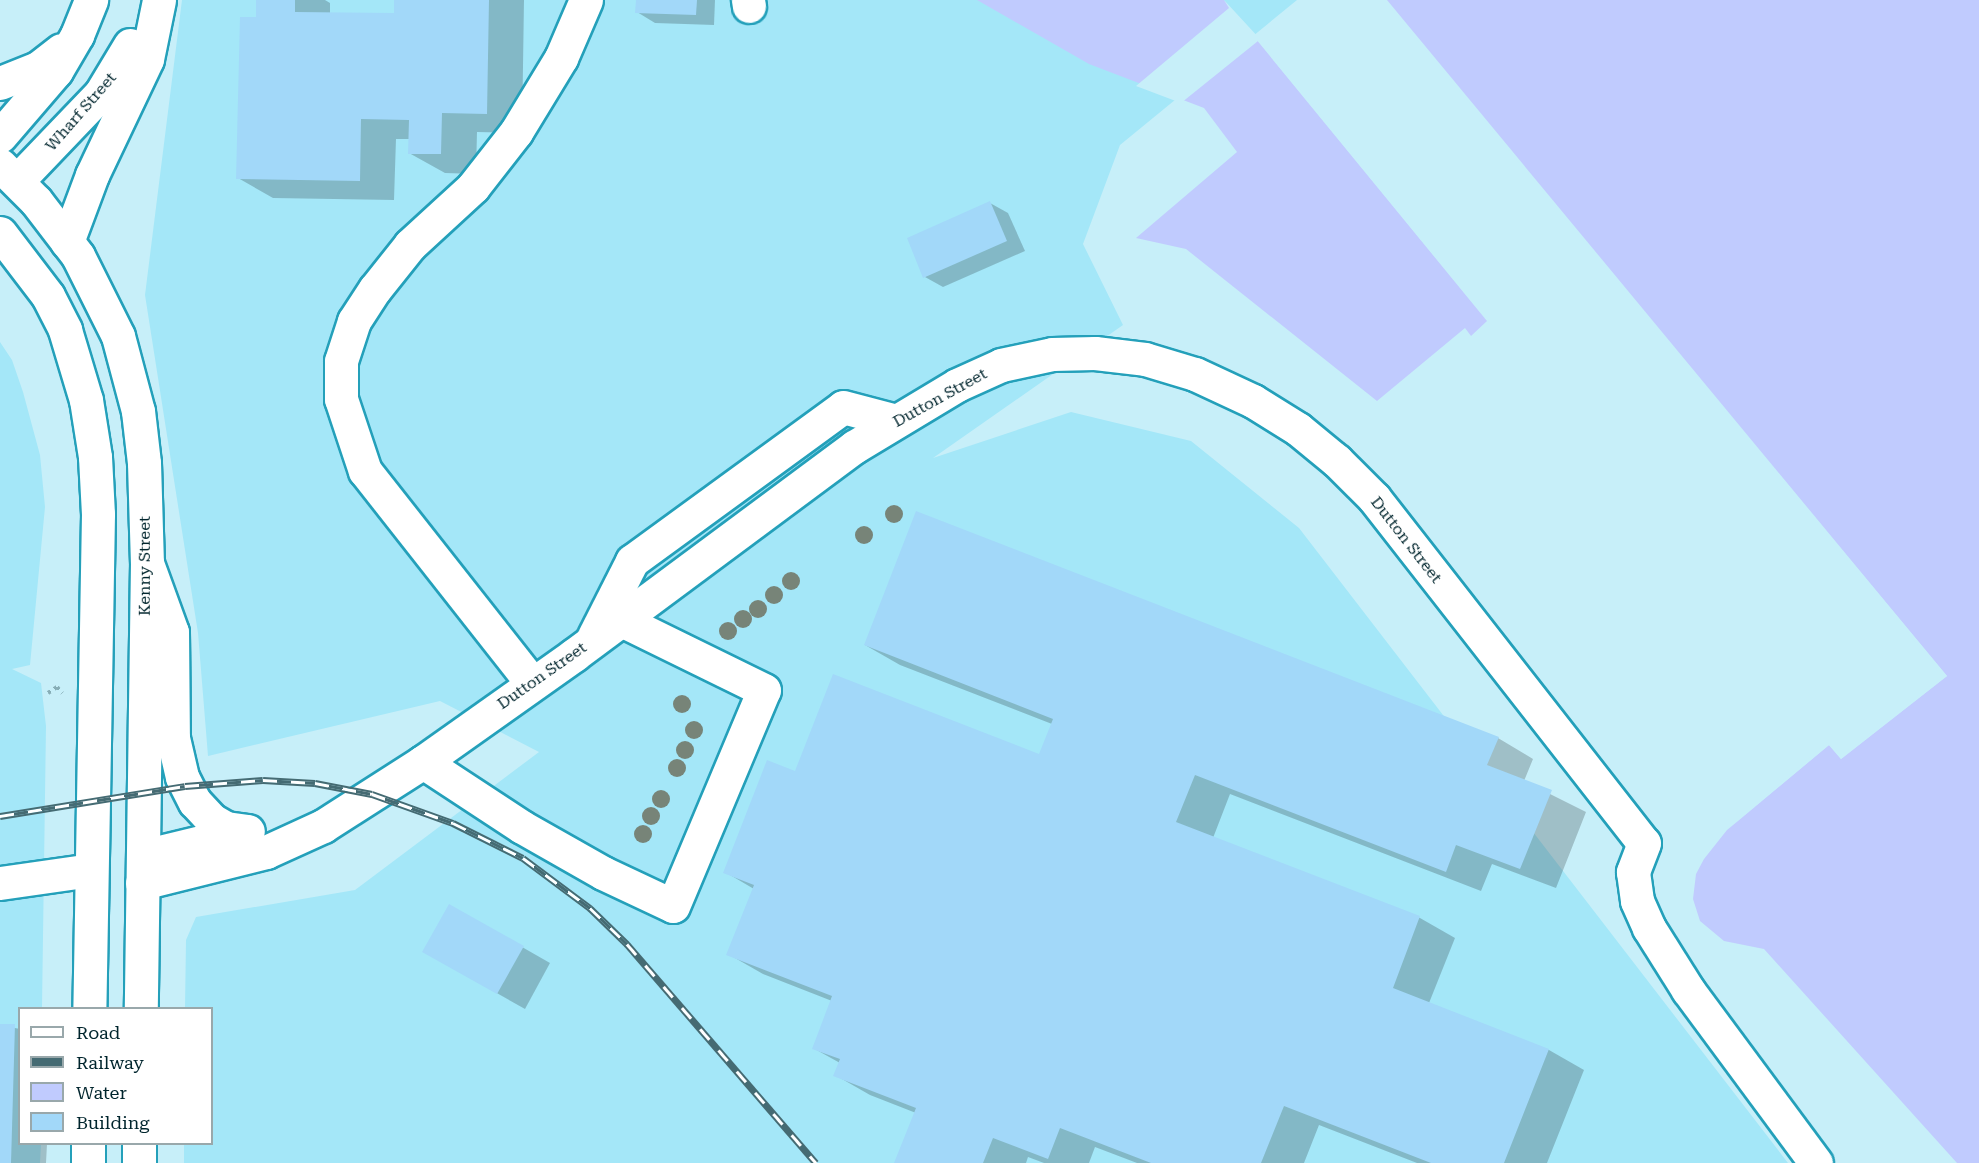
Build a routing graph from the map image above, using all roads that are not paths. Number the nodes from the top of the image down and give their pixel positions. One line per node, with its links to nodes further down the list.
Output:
1 (91, 0): 6 (main road)
2 (113, 0): 8 (main road)
3 (143, 0): 10 (main road, Wharf Street)
4 (159, 0): 12 (main road)
5 (586, 0): 17 (main road)
6 (77, 35): 7 (main road); 8 (main road)
7 (0, 83)
8 (40, 92): 9 (main road)
9 (0, 136)
10 (6, 178): 12 (main road, Kenny Street)
11 (0, 233): 22 (main road)
12 (67, 242): 14 (main road, Kenny Street)
13 (896, 421): 15 (main road, Dutton Street); 16 (main road); 30 (main road, Dutton Street)
14 (147, 564): 20 (main road); 21 (main road, Kenny Street)
15 (621, 620): 16 (main road, Dutton Street); 18 (main road)
16 (590, 643): 17 (main road, Dutton Street)
17 (532, 684): 18 (main road, Dutton Street)
18 (423, 762): 19 (main road, Dutton Street)
19 (358, 802): 20 (main road, Dutton Street); 21 (main road, Dutton Street)
20 (248, 831): 21 (main road, Dutton Street)
21 (142, 869): 22 (main road, Dutton Street); 25 (main road, Kenny Street)
22 (91, 870): 23 (main road, Dutton Street); 24 (main road)
23 (0, 883)
24 (89, 1007)
25 (141, 1007)
26 (88, 1145): 28 (main road)
27 (139, 1145): 29 (main road)
28 (87, 1163)
29 (139, 1163)
30 (1816, 1163)

